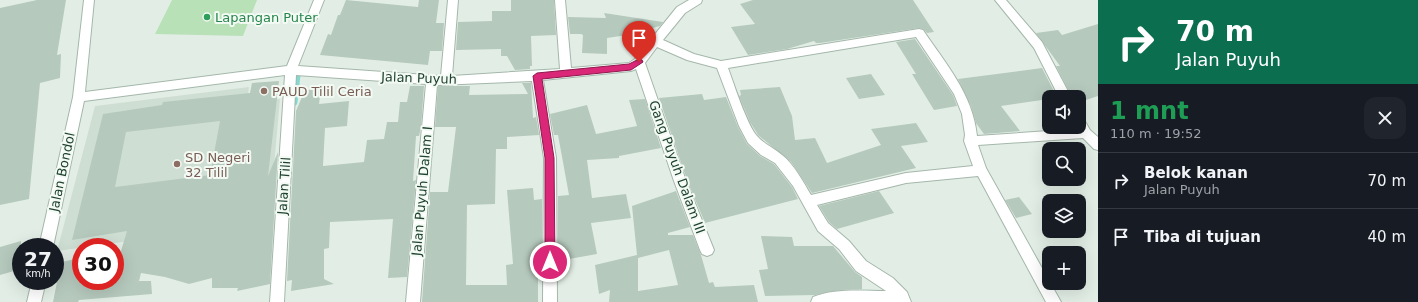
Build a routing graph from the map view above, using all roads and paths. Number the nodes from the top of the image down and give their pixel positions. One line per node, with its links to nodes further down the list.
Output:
1 (89, 0): 16 (street, Jalan Bondol)
2 (319, 0): 10 (street, Jalan Tilil)
3 (453, 0): 14 (street)
4 (560, 0): 11 (street)
5 (697, 0): 7 (street)
6 (1000, 0): 15 (street)
7 (655, 41): 8 (street); 9 (street)
8 (639, 62): 11 (street, Jalan Puyuh); 24 (street, Gang Puyuh Dalam III)
9 (721, 65): 19 (street); 22 (street)
10 (291, 70): 13 (street, Jalan Puyuh); 16 (street, Jalan Puyuh); 28 (street, Jalan Tilil)
11 (566, 73): 12 (street, Jalan Puyuh)
12 (537, 76): 14 (street, Jalan Puyuh); 30 (street)
13 (432, 80): 14 (street, Jalan Puyuh); 29 (street, Jalan Puyuh Dalam I)
14 (446, 81)
15 (1061, 90)
16 (79, 97): 23 (street, Jalan Bondol)
17 (1086, 133): 20 (street)
18 (1072, 134): 19 (street)
19 (970, 141): 21 (street)
20 (1098, 145)
21 (981, 170): 22 (street); 32 (street)
22 (809, 201): 26 (street)
23 (48, 238)
24 (707, 250)
25 (37, 290): 27 (street)
26 (903, 300): 31 (street)
27 (34, 302)
28 (277, 302)
29 (413, 302)
30 (550, 302)
31 (818, 302)
32 (1054, 302)

